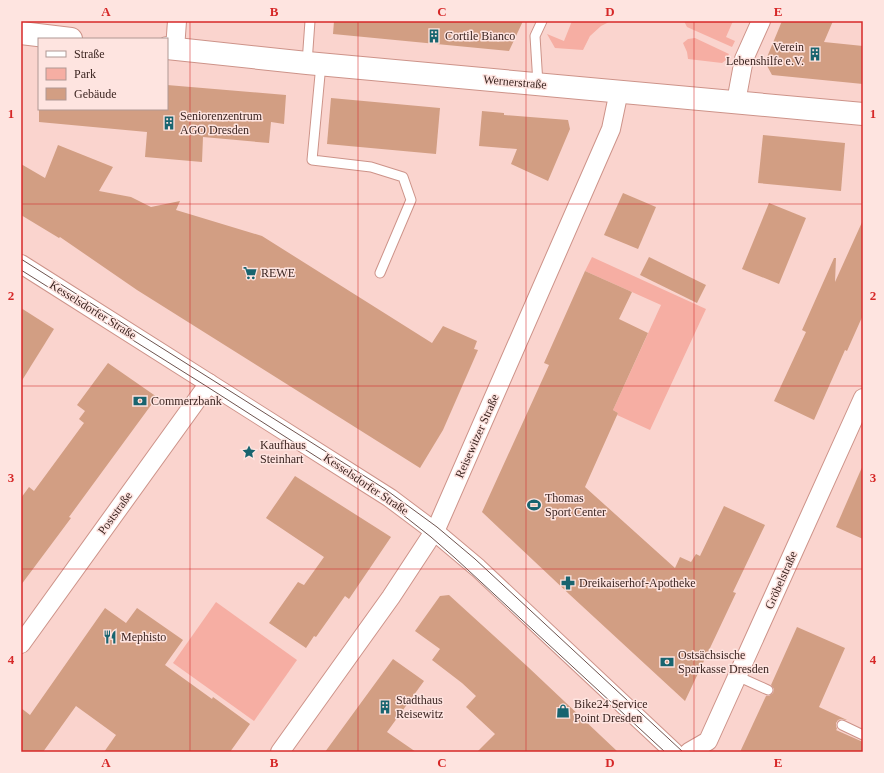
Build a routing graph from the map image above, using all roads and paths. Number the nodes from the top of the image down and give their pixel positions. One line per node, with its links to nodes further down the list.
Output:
1 (177, 21): 7 (street)
2 (310, 21): 8 (lane)
3 (542, 21): 9 (lane)
4 (761, 21): 11 (street)
5 (21, 34): 6 (street)
6 (60, 38)
7 (171, 48): 8 (street, Wernerstraße)
8 (314, 63): 9 (street, Wernerstraße); 14 (lane)
9 (538, 84): 10 (street, Wernerstraße)
10 (619, 92): 11 (street, Wernerstraße); 17 (street, Reisewitzer Straße)
11 (736, 102): 12 (street, Wernerstraße)
12 (863, 114)
13 (21, 264): 15 (street, Kesselsdorfer Straße)
14 (380, 273)
15 (209, 383): 17 (street, Kesselsdorfer Straße); 18 (street, Poststraße)
16 (862, 402): 19 (street, Gröbelstraße)
17 (434, 531): 23 (street, Reisewitzer Straße); 24 (street, Kesselsdorfer Straße)
18 (21, 644)
19 (737, 676): 20 (lane); 25 (street, Gröbelstraße)
20 (768, 690)
21 (842, 725): 22 (lane)
22 (863, 734)
23 (280, 752)
24 (674, 752)
25 (689, 752)

